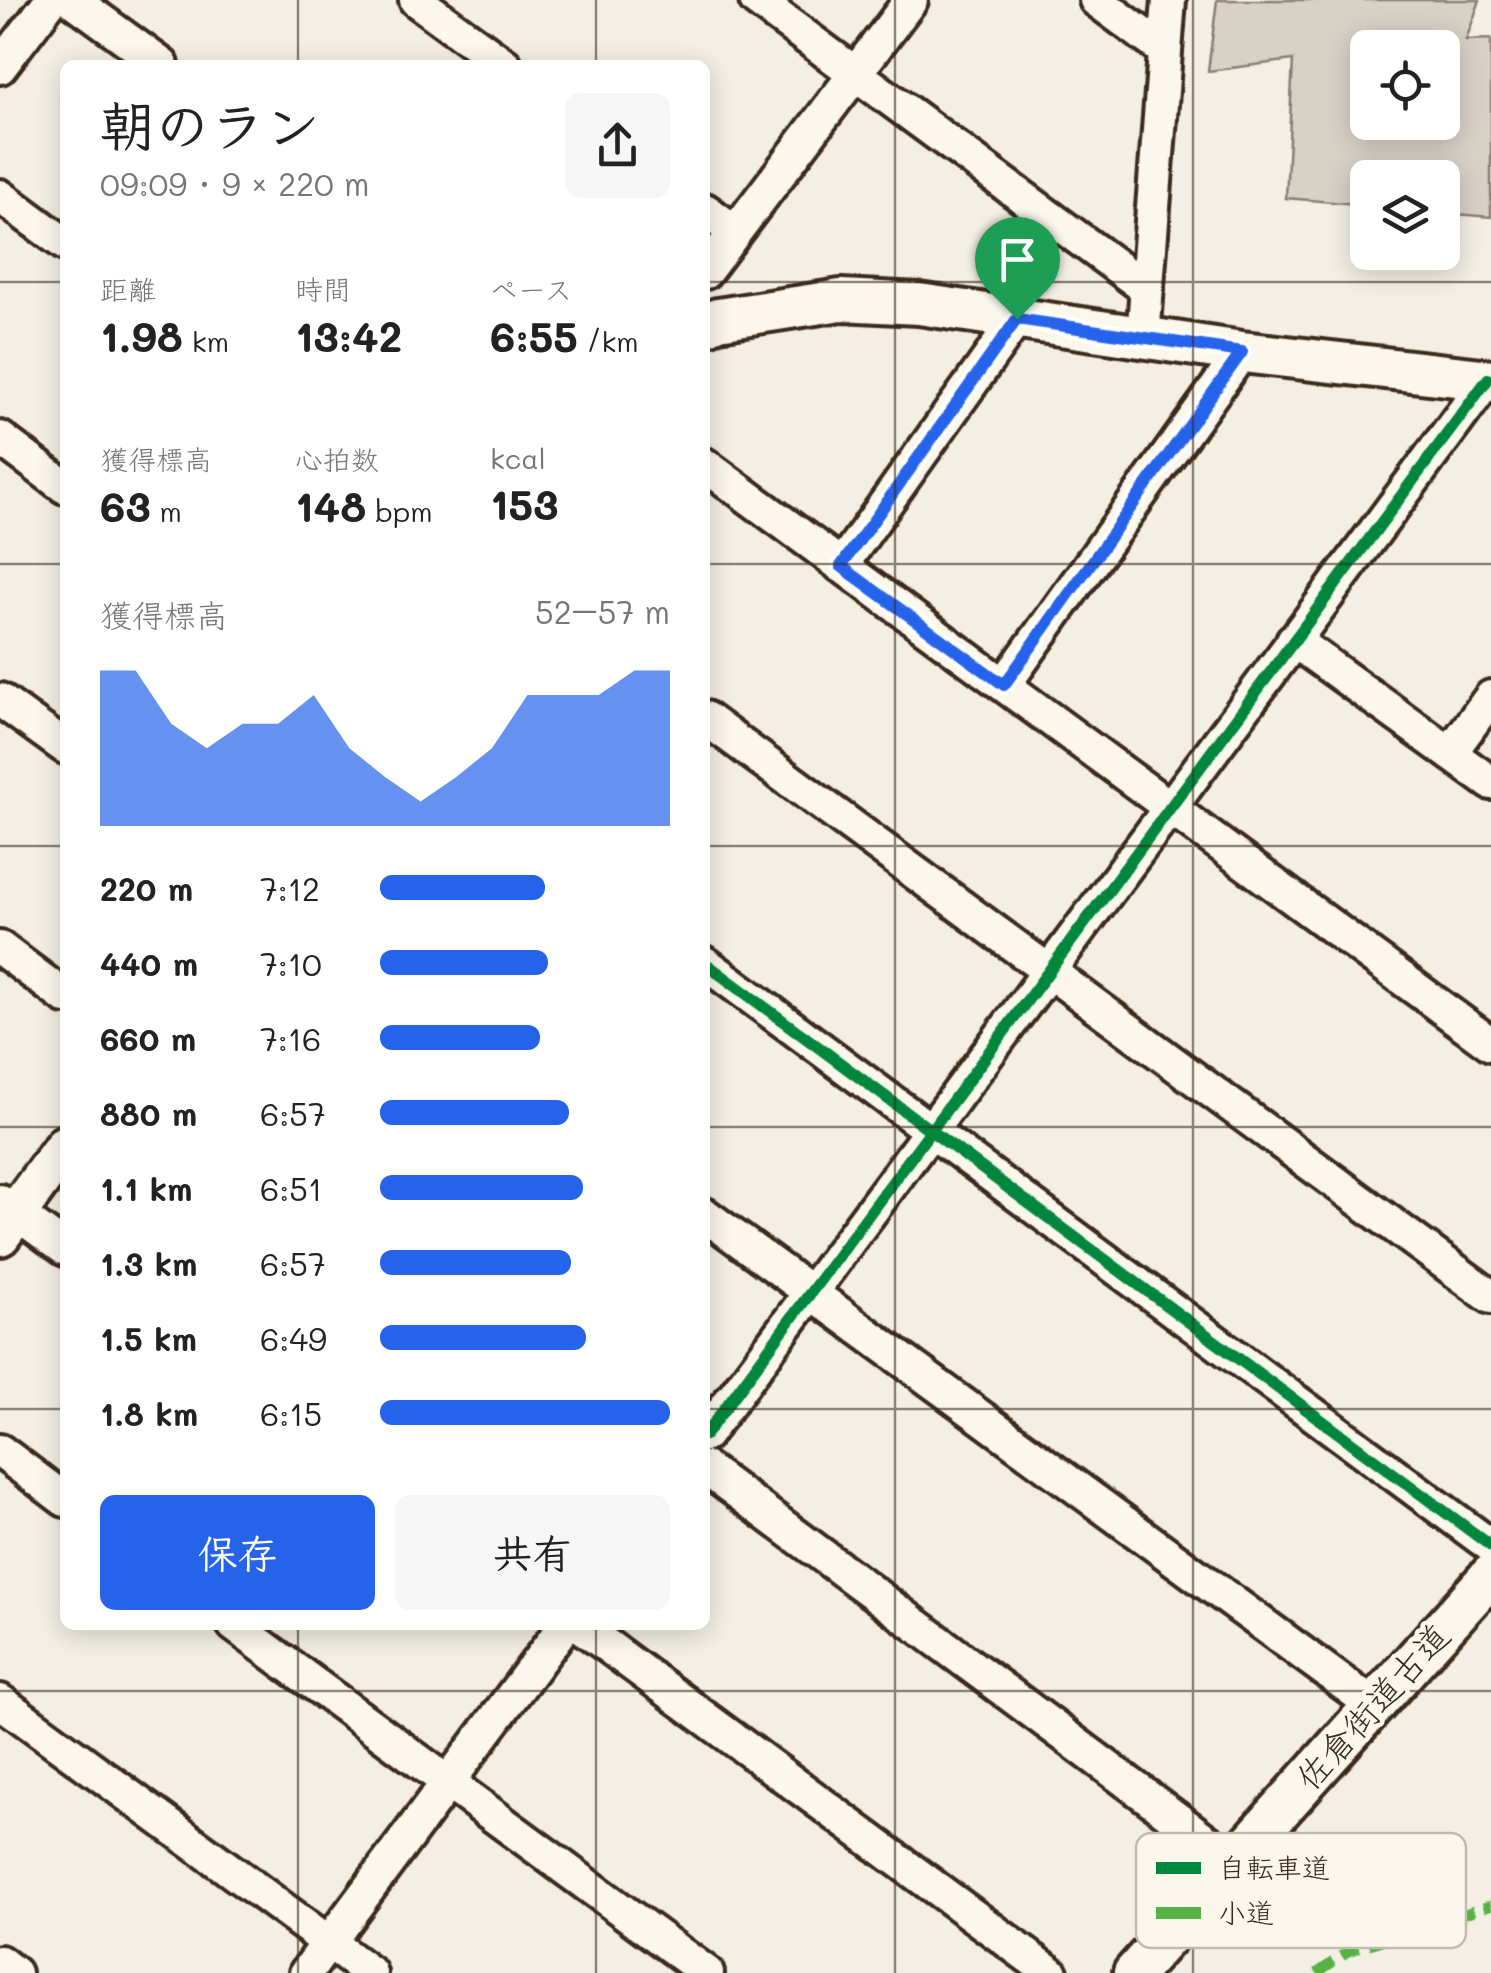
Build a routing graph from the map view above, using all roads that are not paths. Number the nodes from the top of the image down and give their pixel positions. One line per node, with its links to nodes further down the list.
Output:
1 (51, 0): 11 (street)
2 (73, 0): 9 (street)
3 (416, 0): 10 (street)
4 (756, 0): 12 (street)
5 (911, 0): 12 (street)
6 (1096, 0): 8 (street)
7 (1169, 0): 8 (street)
8 (1165, 51): 18 (street)
9 (155, 60)
10 (498, 60)
11 (0, 67)
12 (855, 74): 15 (street); 18 (street)
13 (0, 196): 16 (street)
14 (710, 214): 15 (street)
15 (735, 232): 17 (street)
16 (60, 240)
17 (710, 265)
18 (1147, 289): 21 (street)
19 (1017, 319): 20 (street); 21 (street); 27 (street)
20 (710, 323)
21 (1143, 338): 22 (street)
22 (1242, 352): 23 (street); 29 (street)
23 (1490, 379): 28 (street)
24 (0, 438): 26 (street)
25 (710, 469): 27 (street)
26 (60, 483)
27 (841, 566): 29 (street)
28 (1293, 640): 34 (street); 36 (street)
29 (1004, 685): 36 (street)
30 (1491, 697): 34 (street)
31 (0, 700): 33 (street)
32 (710, 722): 39 (street)
33 (60, 743)
34 (1450, 753): 35 (street)
35 (1491, 783)
36 (1170, 808): 39 (street); 41 (street)
37 (0, 948): 40 (street)
38 (710, 967): 42 (street)
39 (1049, 973): 42 (street); 48 (street)
40 (60, 993)
41 (1491, 1044)
42 (931, 1130): 47 (street); 53 (street)
43 (60, 1152): 44 (street)
44 (5, 1216): 46 (street)
45 (710, 1219): 47 (street)
46 (60, 1246)
47 (811, 1293): 49 (street); 59 (street)
48 (1491, 1296)
49 (710, 1428)
50 (0, 1451): 52 (street)
51 (710, 1472): 61 (street)
52 (60, 1496)
53 (1491, 1546)
54 (1491, 1576): 59 (street, 佐倉街道古道)
55 (241, 1630): 60 (street)
56 (560, 1630): 60 (street)
57 (586, 1630): 70 (street)
58 (0, 1701): 63 (street)
59 (1373, 1705): 62 (street, 佐倉街道古道)
60 (448, 1783): 63 (street); 69 (street)
61 (1197, 1833)
62 (1261, 1833)
63 (329, 1942): 67 (street); 68 (street)
64 (1157, 1948): 71 (street, 佐倉街道古道)
65 (0, 1962): 66 (street)
66 (14, 1973)
67 (306, 1973)
68 (370, 1973)
69 (707, 1973)
70 (1051, 1973)
71 (1134, 1973)

